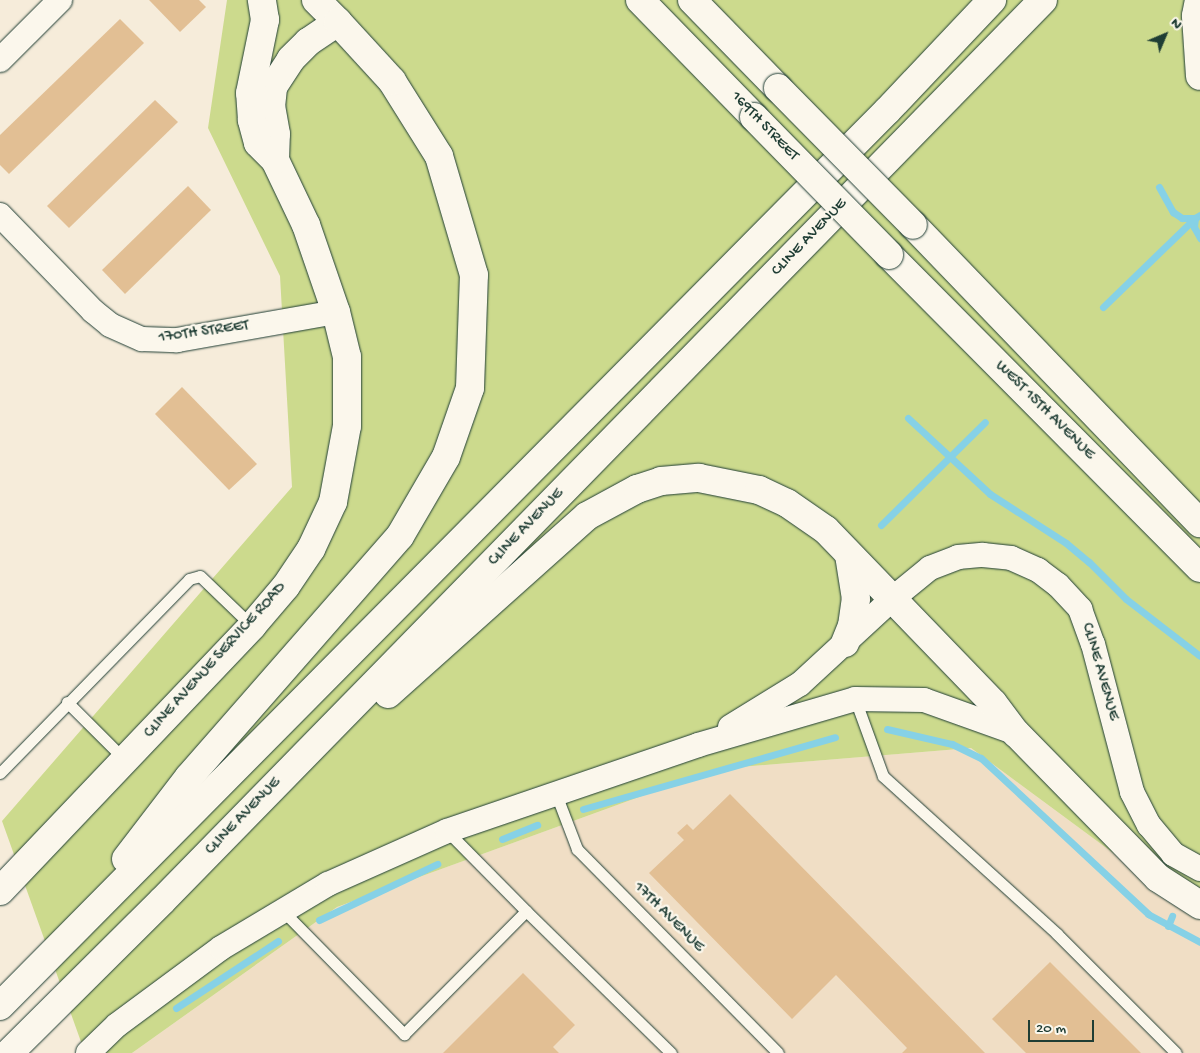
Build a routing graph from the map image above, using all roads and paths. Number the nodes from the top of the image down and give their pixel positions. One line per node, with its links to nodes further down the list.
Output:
1 (60, 0): 10 (street)
2 (262, 0): 12 (main road, CLINE AVENUE SERVICE ROAD)
3 (316, 0): 9 (main road)
4 (640, 0): 14 (main road, 169TH STREET, bridge)
5 (692, 0): 16 (main road, WEST 15TH AVENUE, bridge)
6 (992, 0): 36 (main road, CLINE AVENUE)
7 (1043, 0): 32 (main road, CLINE AVENUE)
8 (1199, 0): 11 (main road)
9 (338, 22): 12 (main road, CLINE AVENUE SERVICE ROAD); 36 (main road)
10 (0, 60)
11 (1200, 76)
12 (275, 160): 15 (main road, CLINE AVENUE SERVICE ROAD)
13 (0, 215): 15 (street, 170TH STREET)
14 (889, 255): 18 (main road, WEST 15TH AVENUE)
15 (336, 312): 20 (main road, CLINE AVENUE SERVICE ROAD)
16 (1200, 523)
17 (849, 555): 19 (main road); 21 (main road); 32 (main road)
18 (1200, 568)
19 (892, 599): 21 (street, CLINE AVENUE); 24 (main road); 30 (street, CLINE AVENUE)
20 (252, 626): 23 (lane); 26 (main road, CLINE AVENUE SERVICE ROAD)
21 (845, 643): 25 (street, CLINE AVENUE)
22 (856, 699): 24 (street, CLINE AVENUE); 25 (street, CLINE AVENUE); 42 (lane)
23 (67, 702): 26 (lane); 27 (lane)
24 (1016, 733): 33 (main road, CLINE AVENUE)
25 (698, 745): 28 (street, CLINE AVENUE)
26 (125, 760): 31 (main road, CLINE AVENUE SERVICE ROAD)
27 (0, 773)
28 (556, 794): 29 (street, CLINE AVENUE); 41 (lane, 17TH AVENUE)
29 (447, 831): 34 (street, CLINE AVENUE); 35 (lane)
30 (1200, 869)
31 (0, 891)
32 (162, 901): 38 (main road, CLINE AVENUE)
33 (1200, 905)
34 (283, 911): 35 (lane); 39 (street, CLINE AVENUE)
35 (526, 911): 40 (lane)
36 (56, 951): 37 (main road, CLINE AVENUE)
37 (0, 1006)
38 (9, 1053)
39 (88, 1053)
40 (671, 1053)
41 (778, 1053)
42 (1176, 1053)

